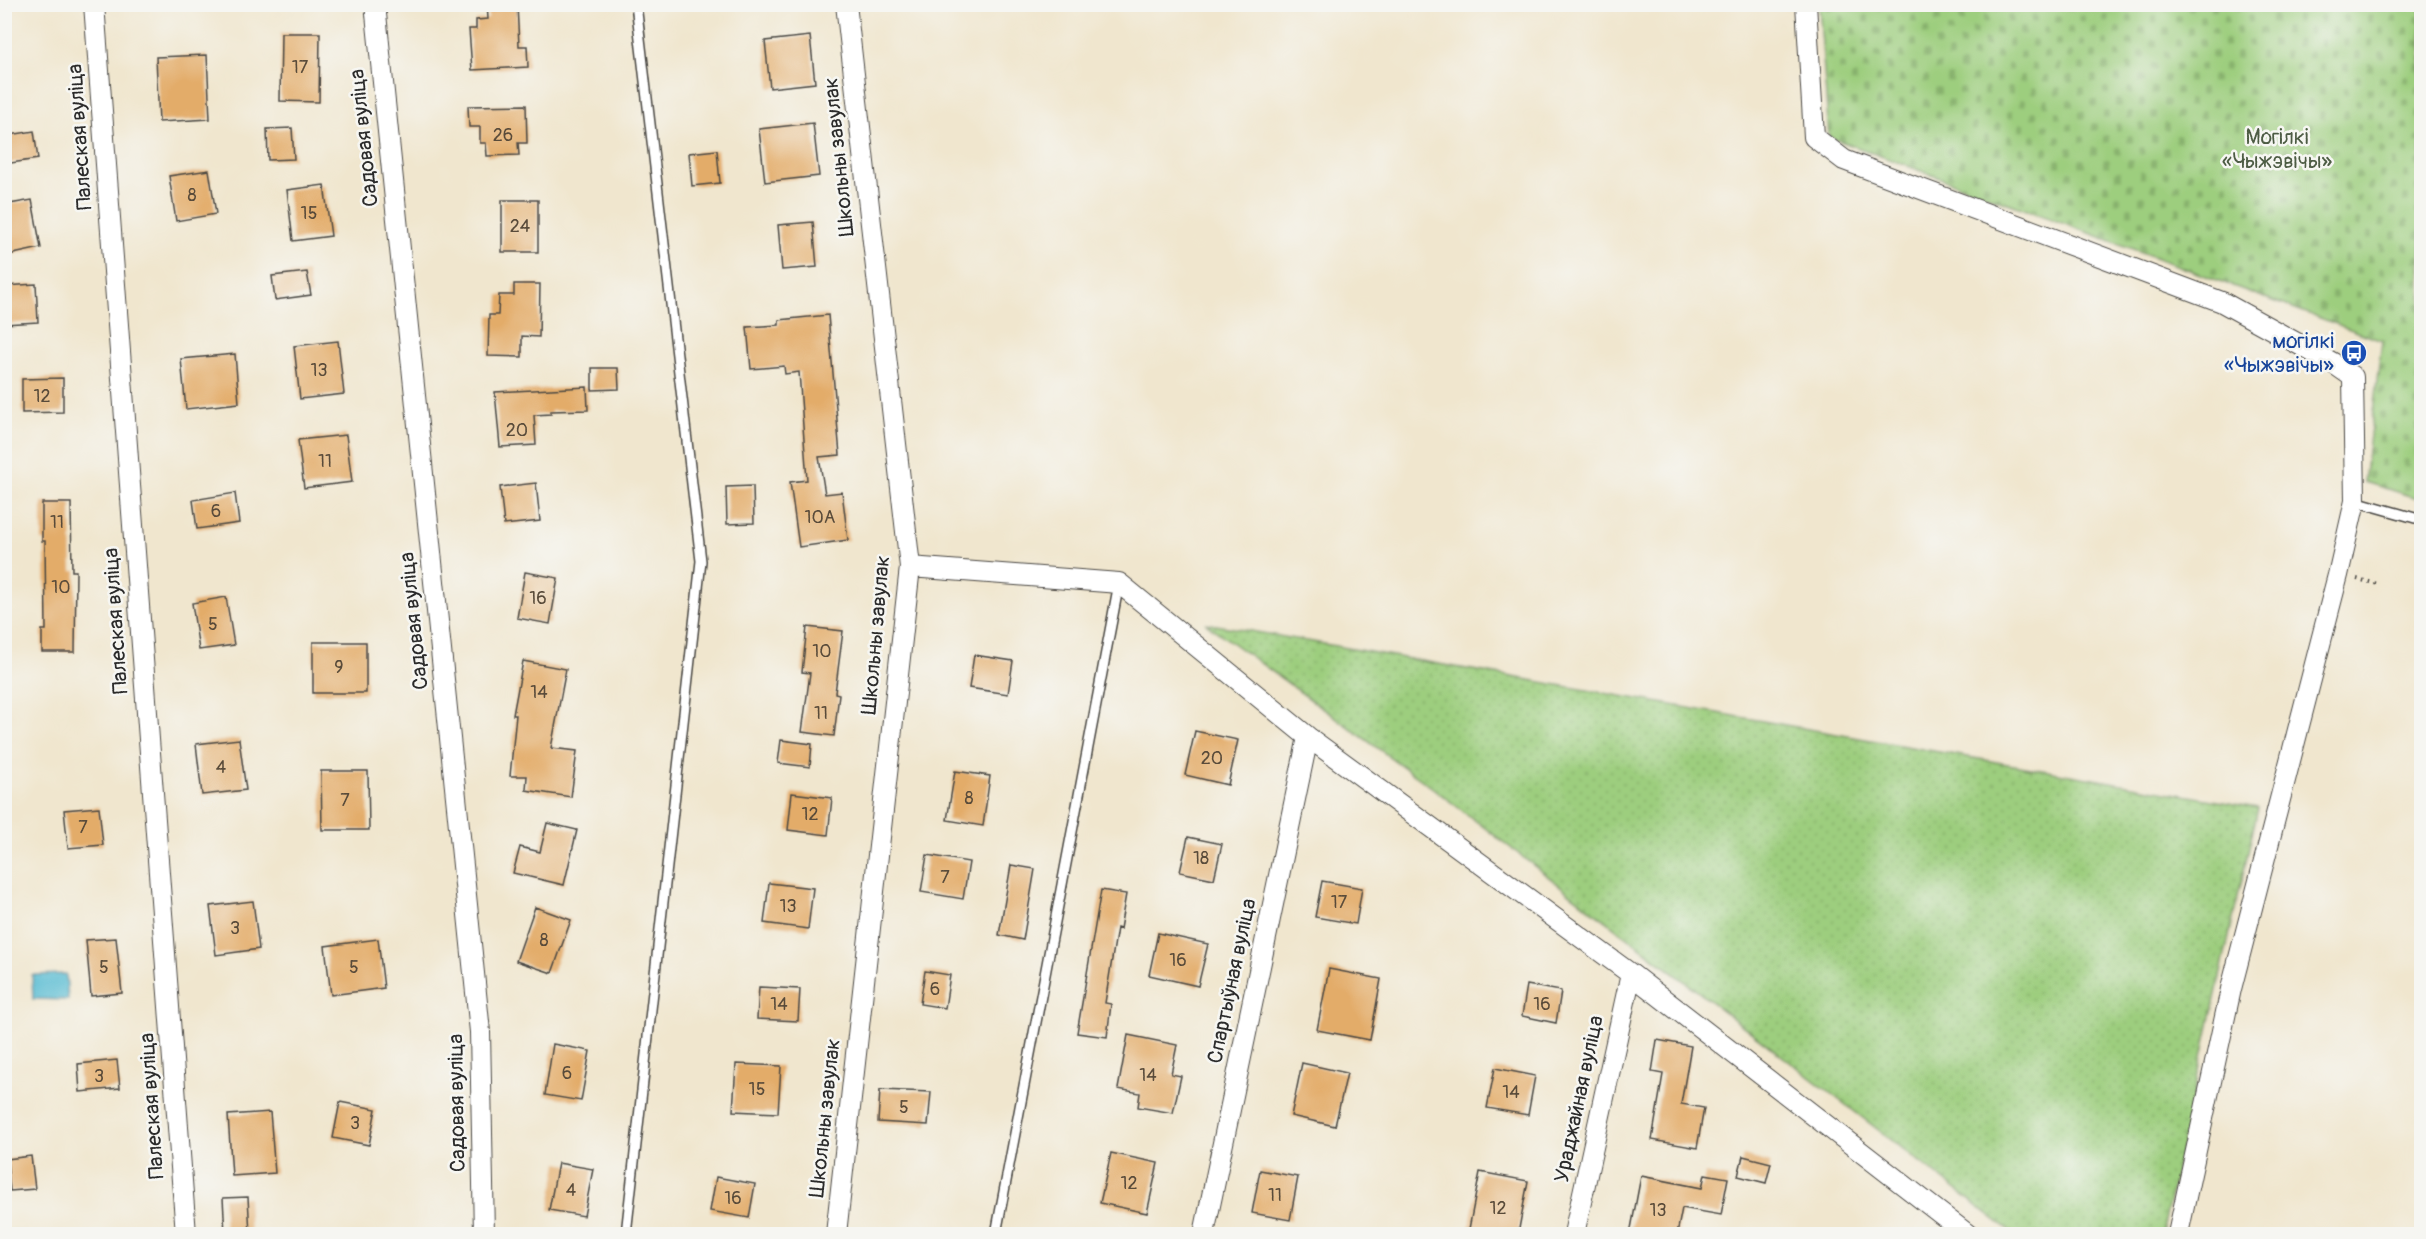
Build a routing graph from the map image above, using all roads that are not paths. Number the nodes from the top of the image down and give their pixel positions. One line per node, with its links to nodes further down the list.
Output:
1 (94, 4): 13 (street, Палеская вуліца)
2 (375, 4): 14 (street, Садовая вуліца)
3 (636, 4): 15 (lane)
4 (846, 4): 8 (street, Школьны завулак)
5 (1806, 4): 6 (street)
6 (2355, 501): 7 (lane); 20 (street)
7 (2421, 520)
8 (910, 567): 9 (street); 16 (street, Школьны завулак)
9 (1119, 583): 10 (street); 17 (lane)
10 (1308, 737): 11 (street); 18 (street, Спартыўная вуліца)
11 (1631, 974): 12 (street); 19 (street, Ураджайная вуліца)
12 (1960, 1232)
13 (186, 1234)
14 (484, 1234)
15 (626, 1234)
16 (836, 1234)
17 (996, 1234)
18 (1204, 1234)
19 (1574, 1234)
20 (2178, 1234)

